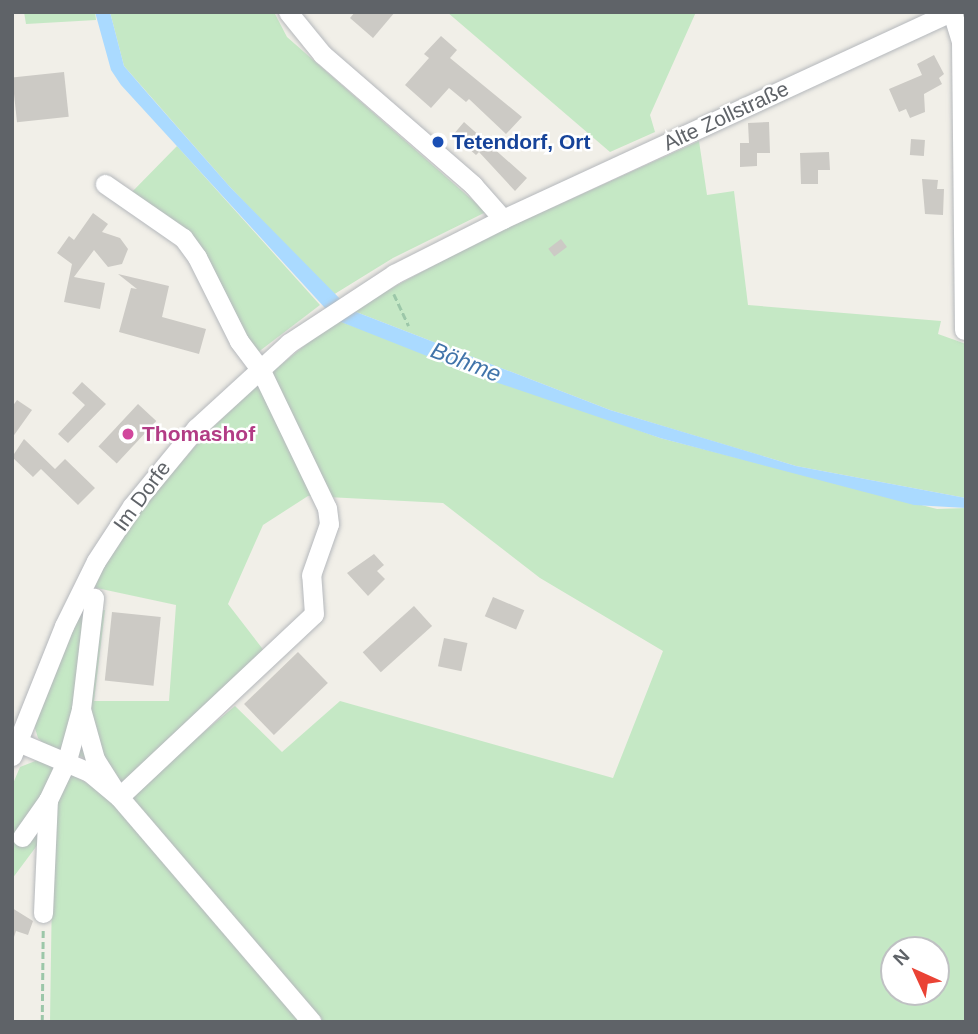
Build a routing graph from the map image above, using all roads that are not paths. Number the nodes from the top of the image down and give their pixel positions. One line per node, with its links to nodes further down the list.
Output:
1 (288, 12): 5 (street)
2 (951, 12): 3 (street); 5 (street, Alte Zollstraße)
3 (963, 135): 6 (street)
4 (105, 184): 7 (street)
5 (503, 219): 7 (street, Im Dorfe)
6 (964, 330)
7 (260, 369): 10 (street, Im Dorfe); 12 (street)
8 (94, 598): 9 (street)
9 (81, 709): 11 (street); 12 (street)
10 (15, 749): 11 (street)
11 (67, 760): 12 (street); 13 (street)
12 (119, 797): 16 (street)
13 (48, 800): 14 (street); 15 (street)
14 (22, 836)
15 (43, 913)
16 (312, 1022)

